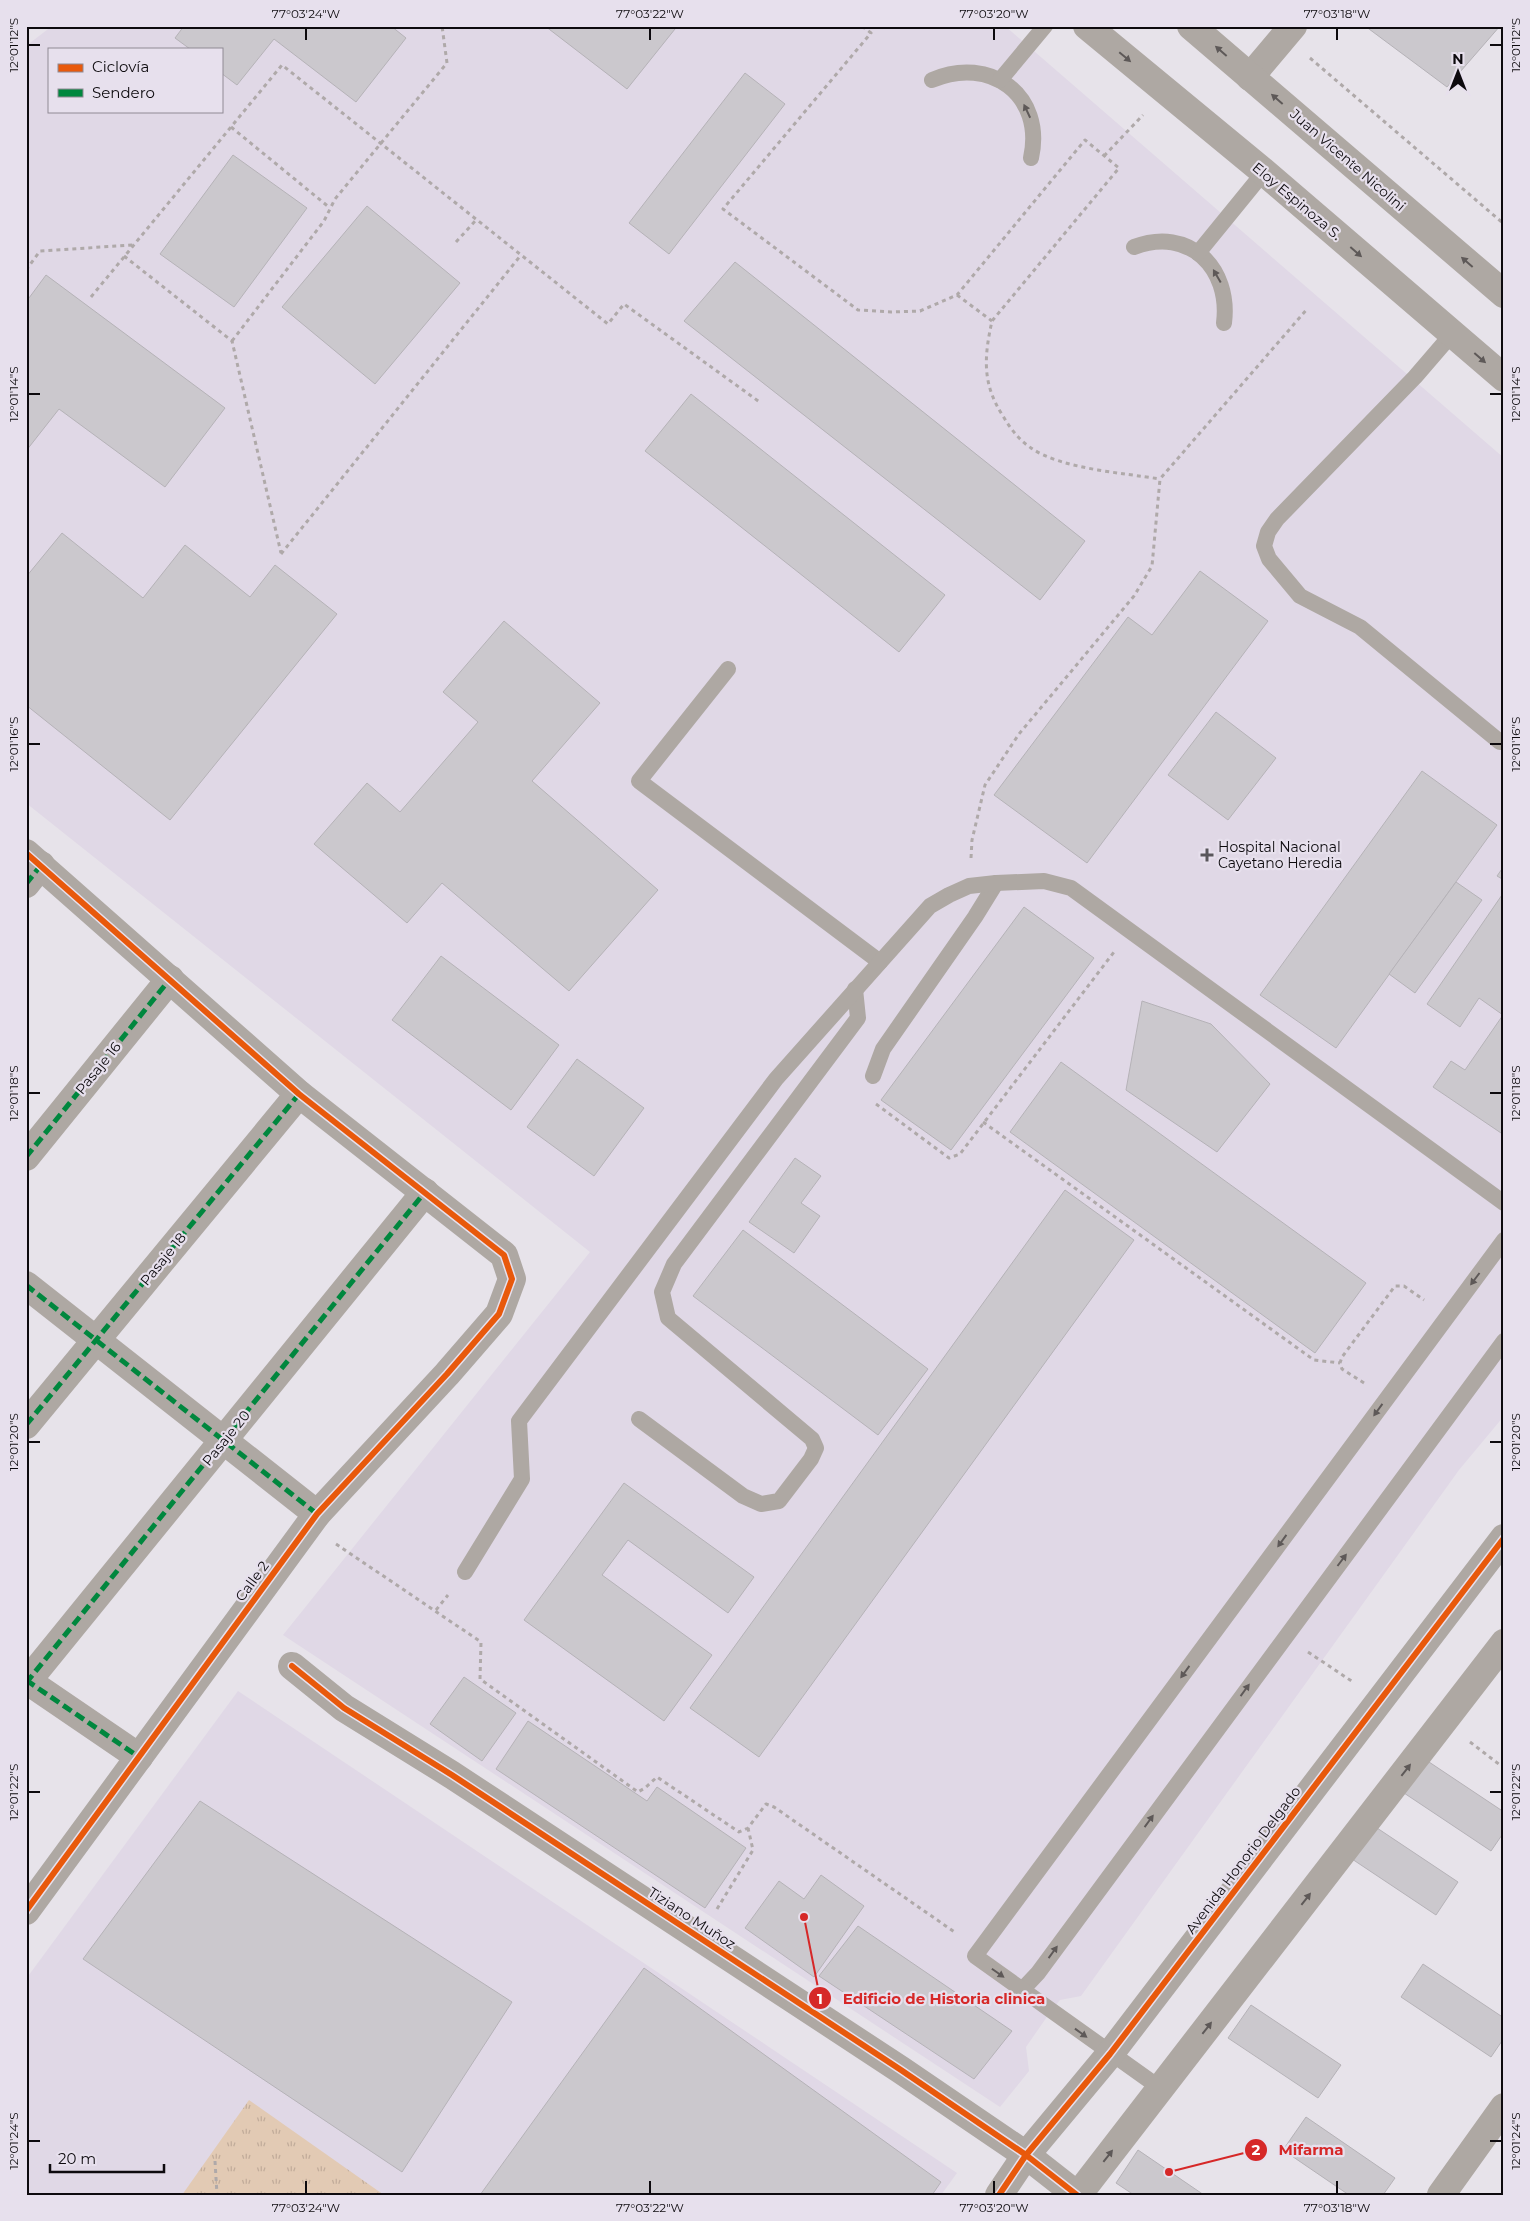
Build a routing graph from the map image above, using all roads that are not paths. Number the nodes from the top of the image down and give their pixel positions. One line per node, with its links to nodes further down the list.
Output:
1 (1045, 26): 7 (lane)
2 (1087, 26): 9 (street, Eloy Espinoza S., one-way to 9)
3 (1192, 26): 5 (street, Juan Vicente Nicolini, one-way to 3)
4 (1289, 31): 5 (street)
5 (1250, 77): 12 (street, Juan Vicente Nicolini, one-way to 5)
6 (932, 80): 7 (lane)
7 (1000, 80): 8 (lane, one-way to 7)
8 (1031, 158)
9 (1264, 172): 11 (lane); 14 (street, Eloy Espinoza S., one-way to 14)
10 (1134, 247): 11 (lane)
11 (1198, 253): 13 (lane, one-way to 11)
12 (1504, 294)
13 (1224, 323)
14 (1452, 334): 15 (street, Eloy Espinoza S., one-way to 15); 17 (lane)
15 (1504, 378)
16 (728, 669): 20 (lane)
17 (1504, 742)
18 (31, 868): 21 (street)
19 (996, 883): 20 (lane); 23 (lane); 27 (lane)
20 (880, 962): 22 (lane)
21 (170, 980): 24 (street); 25 (street, Pasaje 16)
22 (855, 989): 32 (lane); 37 (lane)
23 (873, 1076)
24 (299, 1094): 26 (street); 30 (street, Pasaje 18)
25 (26, 1157)
26 (424, 1192): 34 (street, Pasaje 20); 35 (street, Calle 2)
27 (1504, 1203)
28 (1504, 1240): 43 (lane, one-way to 43)
29 (26, 1286): 30 (street)
30 (96, 1340): 33 (street, Pasaje 18); 34 (street)
31 (1504, 1341): 43 (lane, one-way to 31)
32 (639, 1419)
33 (26, 1425)
34 (225, 1441): 35 (street); 40 (street, Pasaje 20)
35 (313, 1520): 41 (street, Calle 2)
36 (1504, 1538): 44 (street, Avenida Honorio Delgado)
37 (465, 1572)
38 (1504, 1643): 45 (street, one-way to 38)
39 (292, 1666): 47 (street, Tiziano Muñoz)
40 (27, 1681): 41 (street)
41 (139, 1757): 42 (street, Calle 2)
42 (26, 1911)
43 (1022, 1990): 44 (lane, one-way to 44)
44 (1110, 2054): 45 (lane); 47 (street, Avenida Honorio Delgado)
45 (1160, 2088): 49 (street, one-way to 45)
46 (1500, 2122): 50 (street)
47 (1026, 2154): 48 (street, Avenida Honorio Delgado); 49 (street, Tiziano Muñoz)
48 (999, 2195)
49 (1077, 2195)
50 (1441, 2195)

